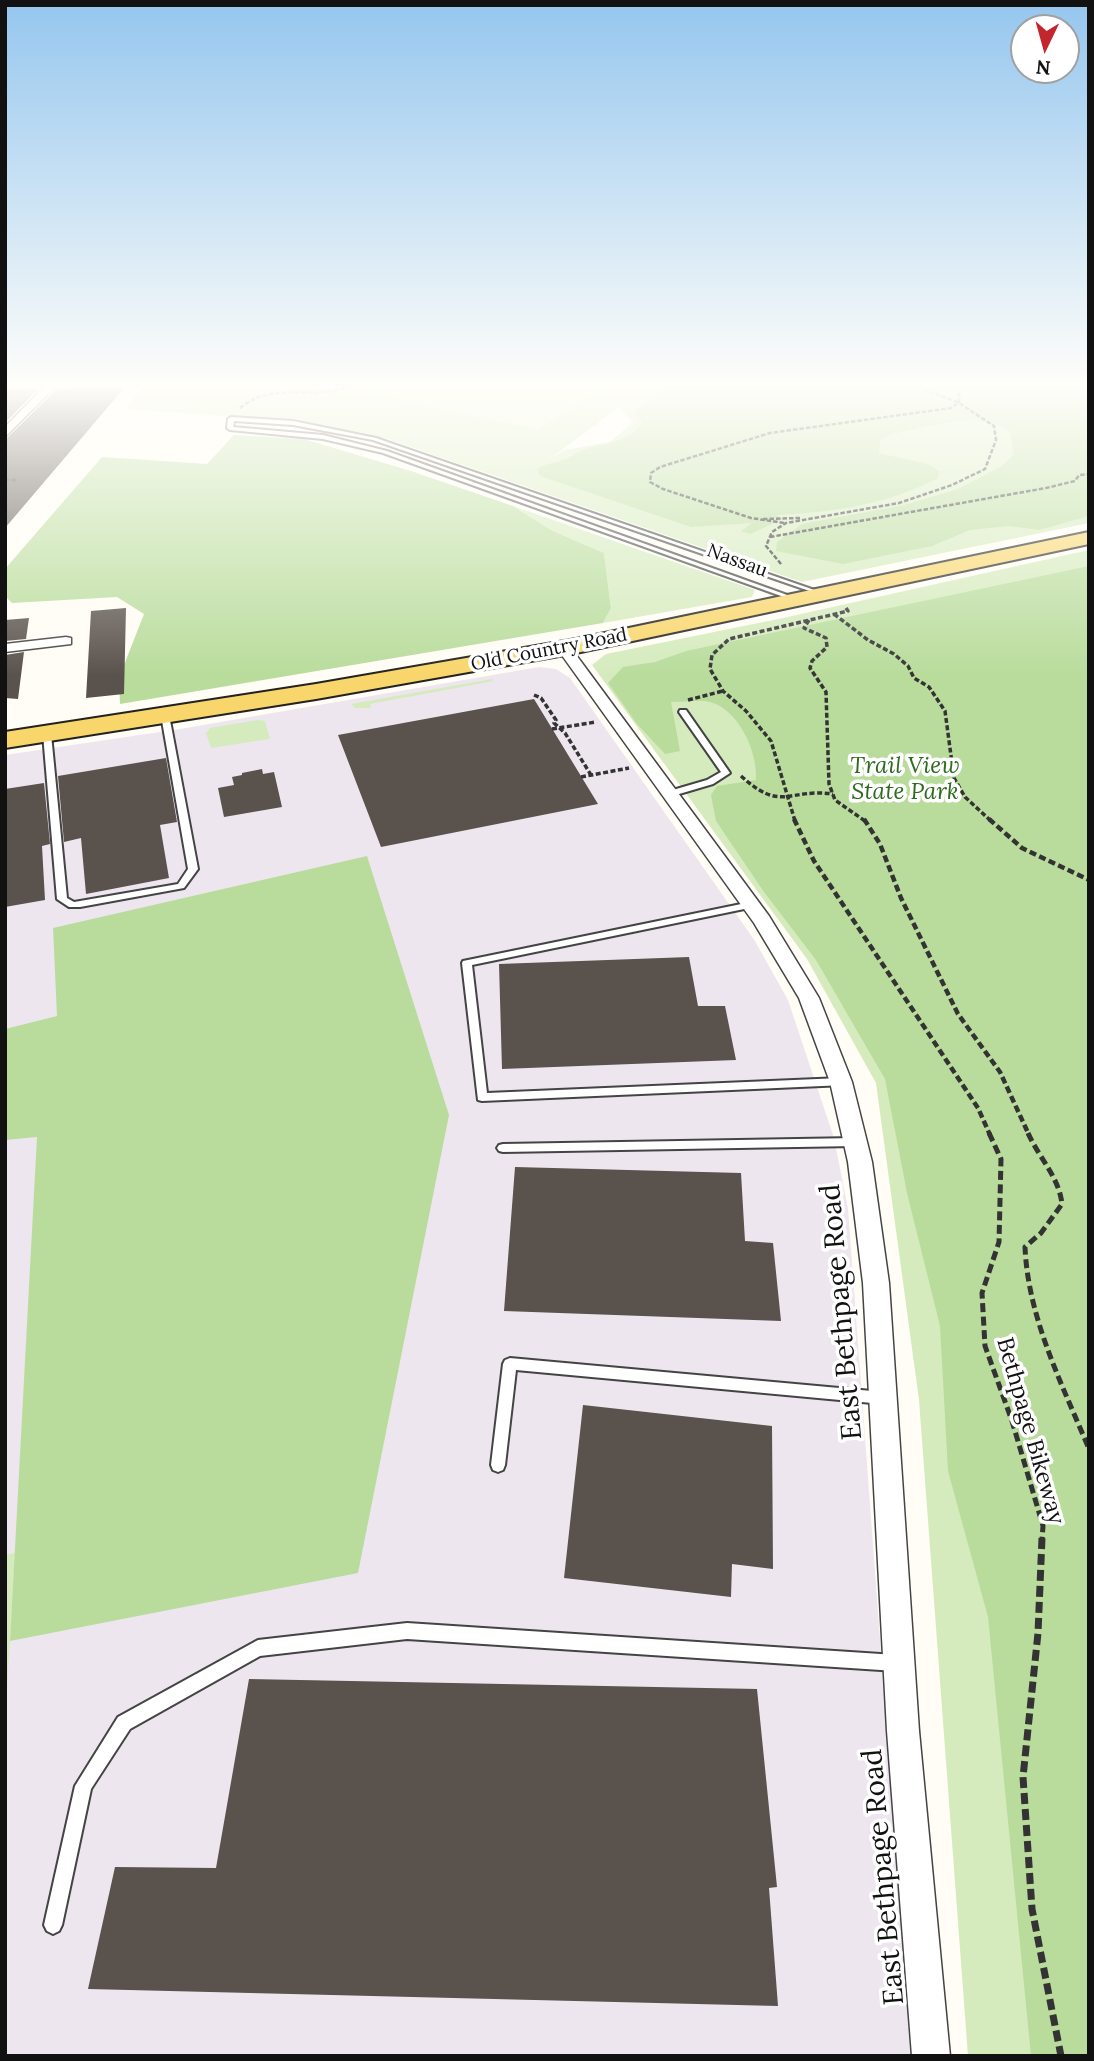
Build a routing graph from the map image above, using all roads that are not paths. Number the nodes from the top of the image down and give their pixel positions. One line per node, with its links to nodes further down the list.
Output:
1 (468, 483): 5 (lane, Nassau)
2 (495, 483): 4 (lane, Nassau)
3 (1089, 538): 4 (main road, Old Country Road)
4 (830, 605): 5 (main road, Old Country Road)
5 (804, 610): 7 (main road, Old Country Road)
6 (66, 641): 8 (street)
7 (563, 647): 10 (main road, Old Country Road); 13 (street, East Bethpage Road)
8 (5, 648)
9 (683, 712): 13 (lane)
10 (165, 715): 11 (main road, Old Country Road); 11 (lane)
11 (47, 734): 12 (main road, Old Country Road)
12 (5, 740)
13 (669, 794): 14 (street, East Bethpage Road)
14 (751, 905): 15 (street, East Bethpage Road); 15 (lane)
15 (841, 1082): 16 (street, East Bethpage Road)
16 (856, 1142): 17 (lane); 18 (street, East Bethpage Road)
17 (503, 1148)
18 (883, 1398): 19 (lane); 20 (street, East Bethpage Road)
19 (498, 1465)
20 (899, 1663): 21 (lane); 22 (street, East Bethpage Road)
21 (53, 1925)
22 (931, 2056)

